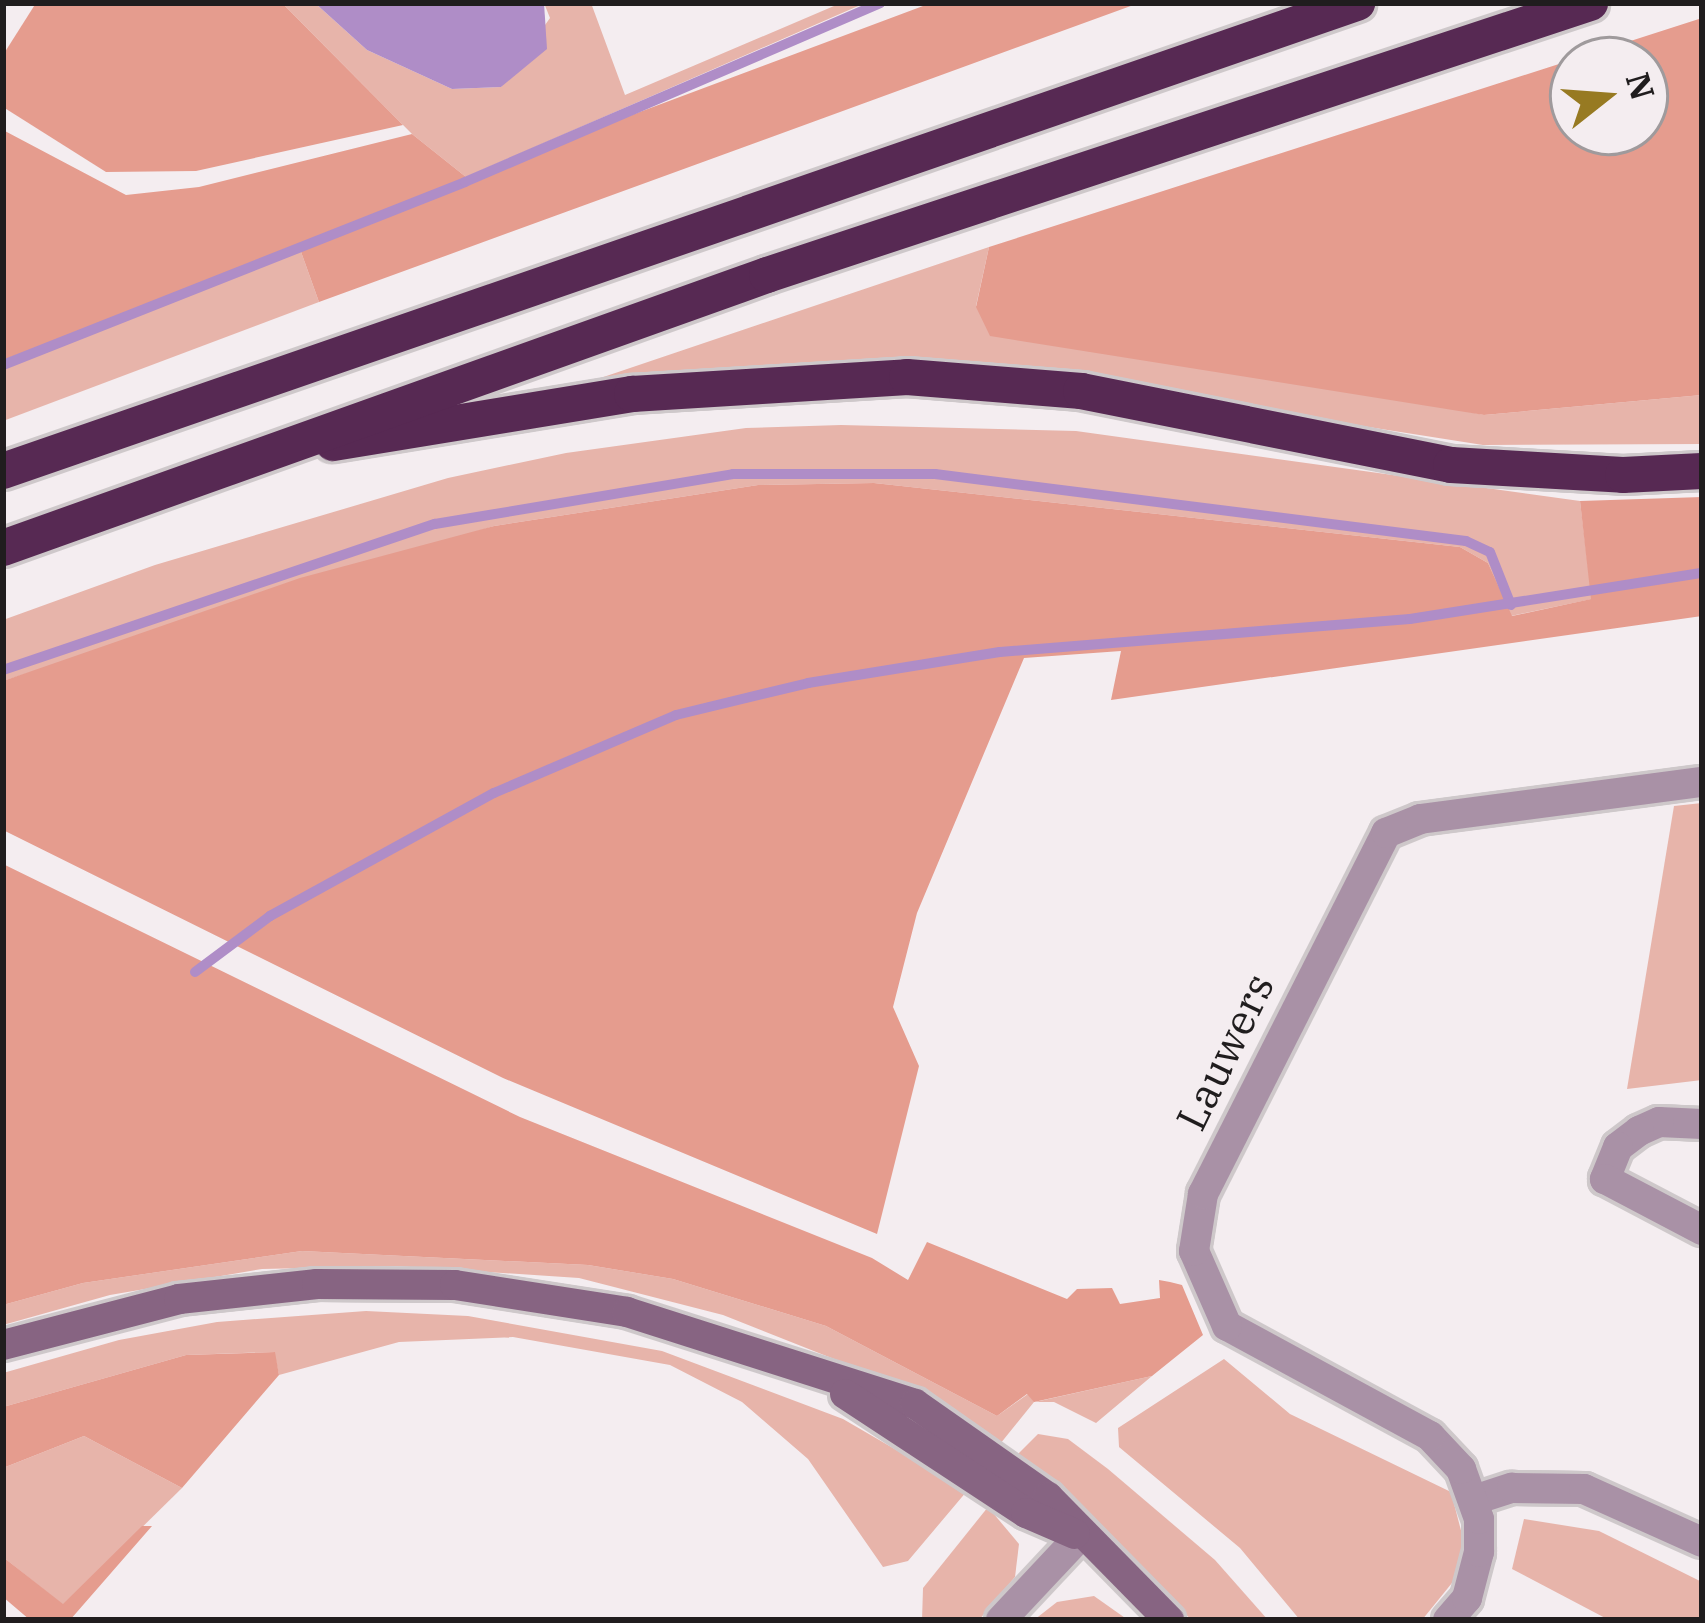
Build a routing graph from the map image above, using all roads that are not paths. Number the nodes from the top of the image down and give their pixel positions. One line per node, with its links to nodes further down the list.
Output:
1 (1357, 3): 4 (highway)
2 (1590, 3): 3 (highway)
3 (270, 451): 5 (highway); 6 (highway)
4 (3, 471)
5 (1702, 471)
6 (3, 548)
7 (1702, 782): 11 (street, Lauwers)
8 (1702, 1124): 9 (street)
9 (1702, 1230)
10 (3, 1345): 12 (street)
11 (1474, 1500): 13 (street); 16 (street, Lauwers)
12 (1080, 1536): 14 (street); 15 (street)
13 (1702, 1543)
14 (1001, 1620)
15 (1169, 1620)
16 (1448, 1620)

